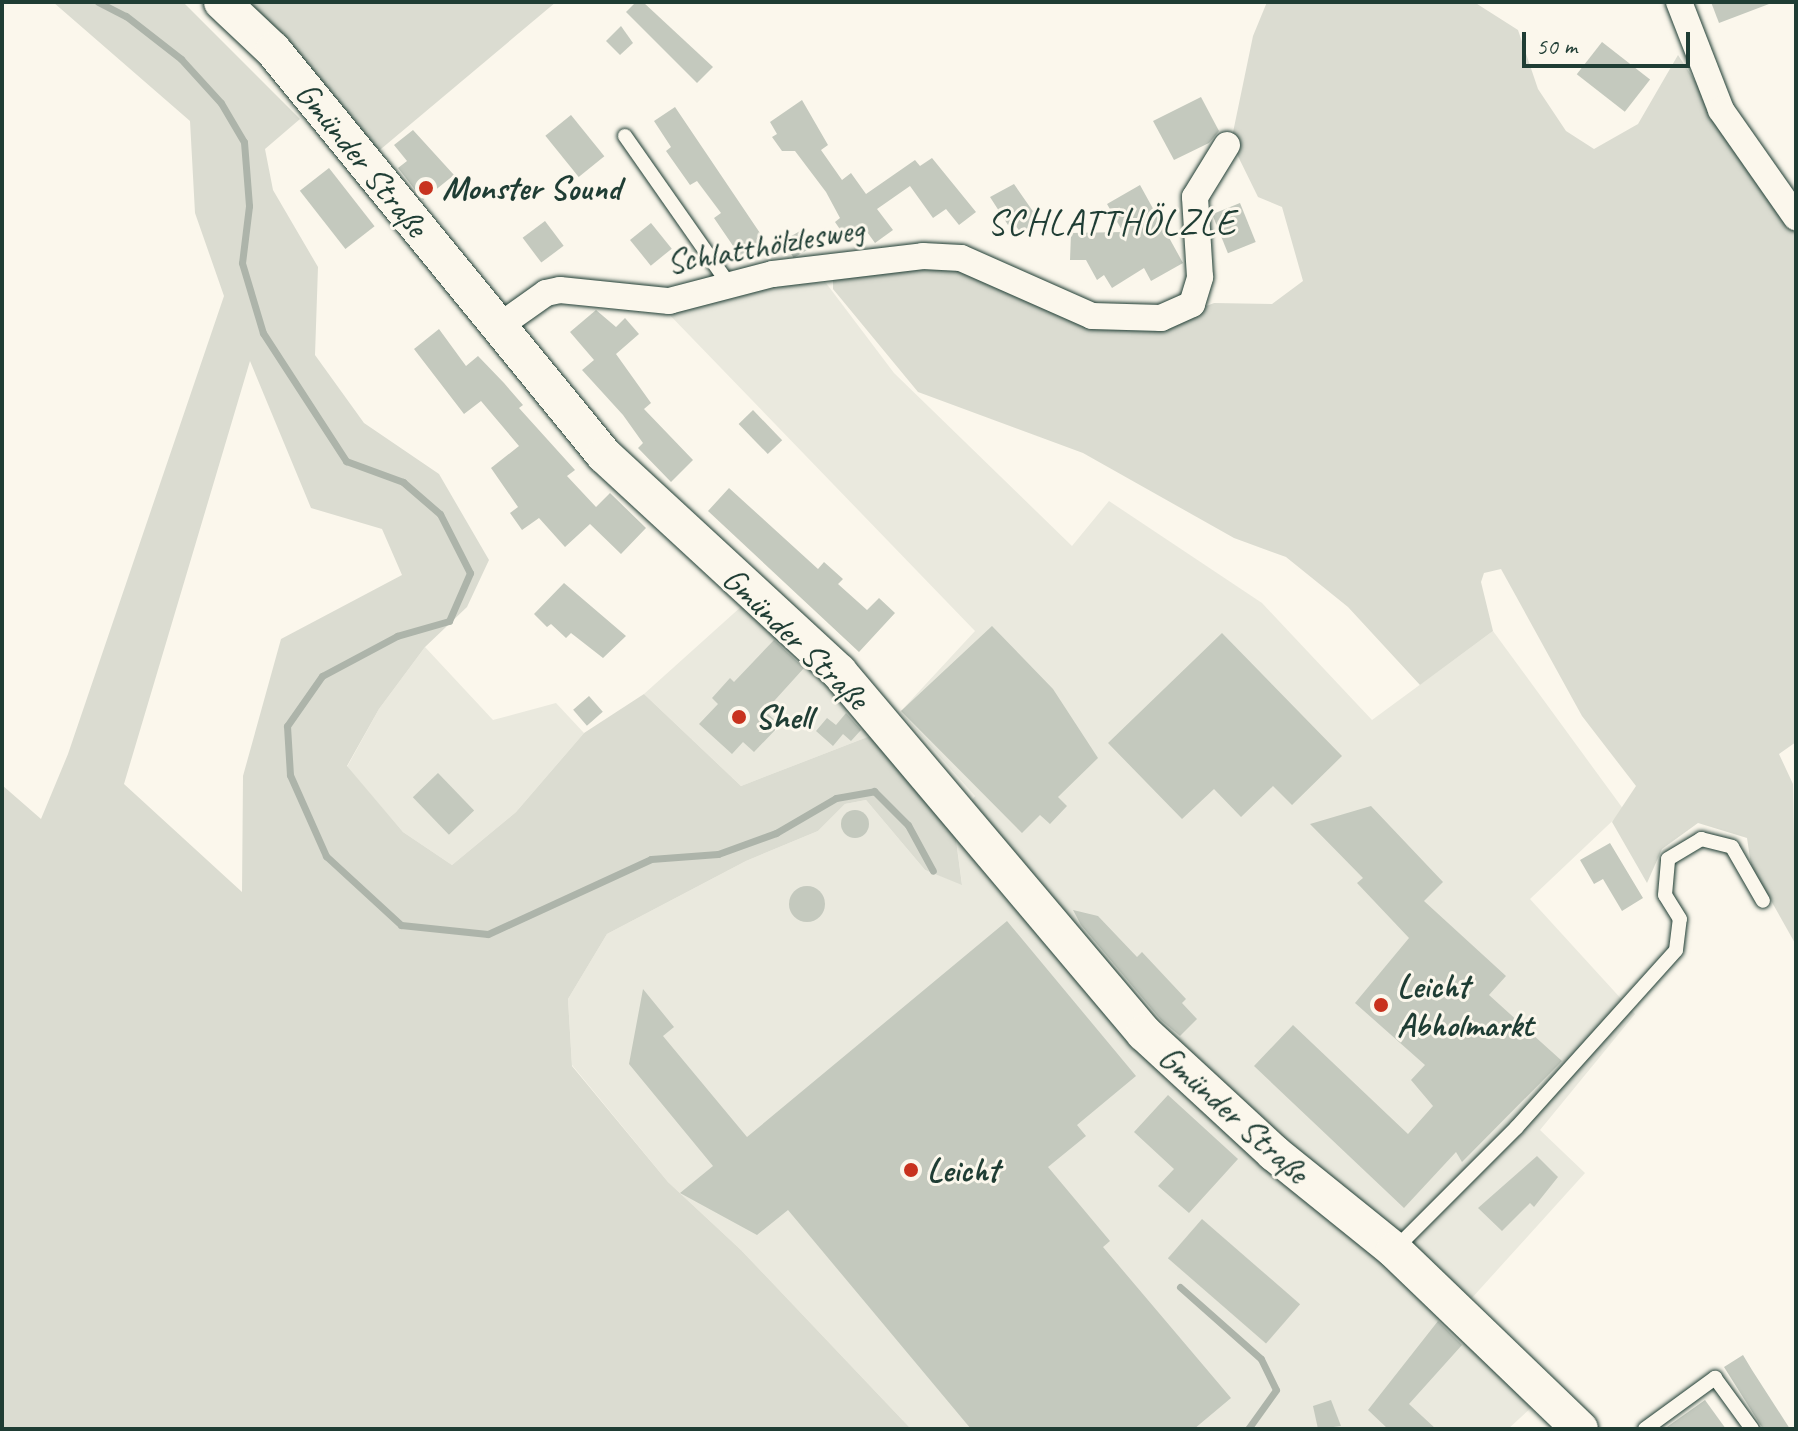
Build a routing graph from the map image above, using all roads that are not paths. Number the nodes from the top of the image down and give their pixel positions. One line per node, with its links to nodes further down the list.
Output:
1 (222, 2): 7 (street, Gmünder Straße)
2 (1681, 13): 5 (street)
3 (625, 136): 6 (lane)
4 (1227, 145): 6 (street, Schlatthölzlesweg)
5 (1796, 217)
6 (730, 286): 7 (street, Schlatthölzlesweg)
7 (498, 327): 9 (street, Gmünder Straße)
8 (1763, 901): 9 (lane)
9 (1394, 1250): 10 (street, Gmünder Straße)
10 (1580, 1429)
11 (1645, 1429): 12 (lane)
12 (1752, 1429)

